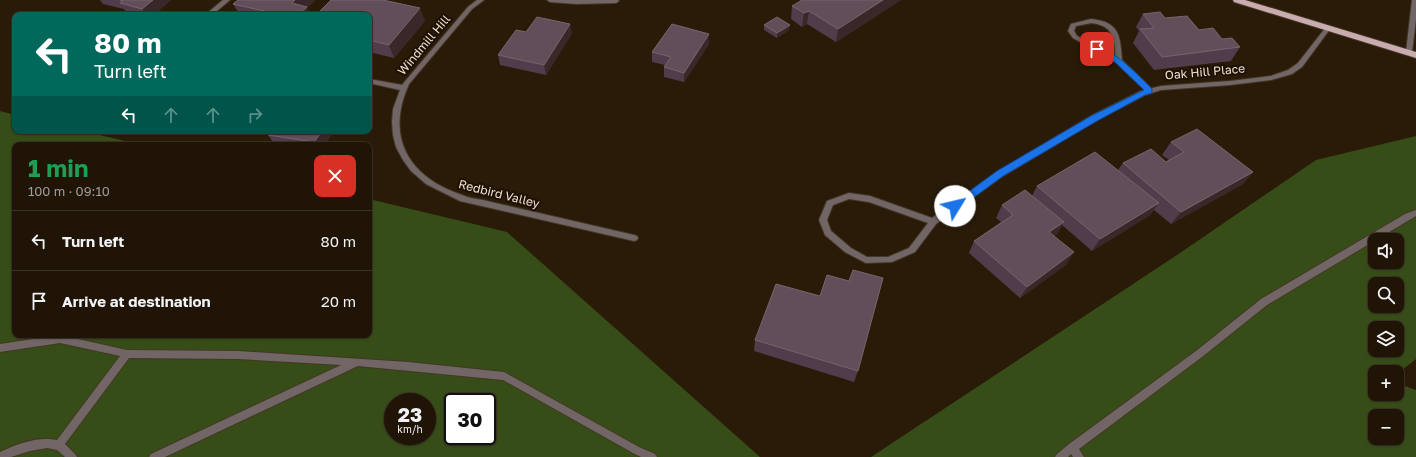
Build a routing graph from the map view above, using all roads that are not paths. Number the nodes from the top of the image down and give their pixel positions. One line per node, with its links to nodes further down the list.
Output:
1 (227, 0): 7 (street)
2 (481, 0): 12 (street, Windmill Hill)
3 (550, 0): 6 (street)
4 (1237, 0): 8 (main road)
5 (1415, 0): 9 (street)
6 (616, 1)
7 (212, 12)
8 (1328, 28): 9 (main road); 13 (street, Oak Hill Place)
9 (1412, 54)
10 (1119, 61): 10 (street); 13 (street)
11 (372, 82): 12 (street)
12 (403, 88): 16 (street, Redbird Valley)
13 (1150, 91): 15 (street, Oak Hill Place)
14 (1416, 213): 21 (street)
15 (933, 222): 15 (street, Oak Hill Place)
16 (634, 238)
17 (0, 348): 18 (street)
18 (127, 354): 19 (street); 20 (street)
19 (357, 362): 24 (street); 25 (street)
20 (59, 446): 22 (street); 23 (street)
21 (1072, 447): 26 (street); 27 (street)
22 (1, 457)
23 (72, 457)
24 (154, 457)
25 (652, 457)
26 (1060, 457)
27 (1079, 457)

